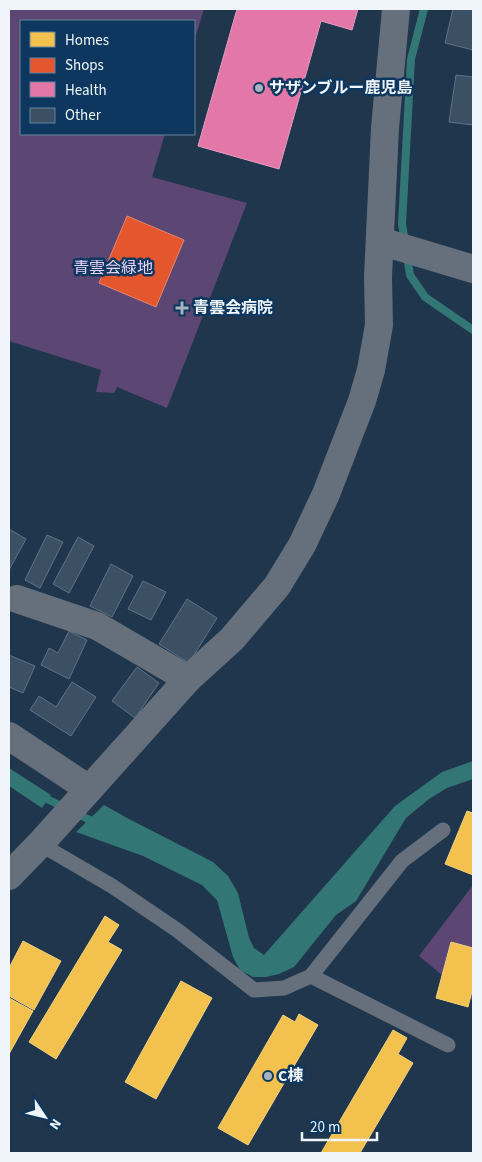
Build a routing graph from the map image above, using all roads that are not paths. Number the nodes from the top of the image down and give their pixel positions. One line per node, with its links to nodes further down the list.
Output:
1 (396, 9): 2 (street)
2 (385, 242): 3 (street); 5 (street)
3 (473, 269)
4 (17, 599): 5 (street)
5 (188, 679): 7 (street)
6 (9, 736): 7 (street)
7 (89, 789): 9 (street)
8 (443, 830): 11 (lane)
9 (47, 836): 10 (street); 11 (lane)
10 (9, 876)
11 (311, 976): 12 (lane)
12 (448, 1045)

